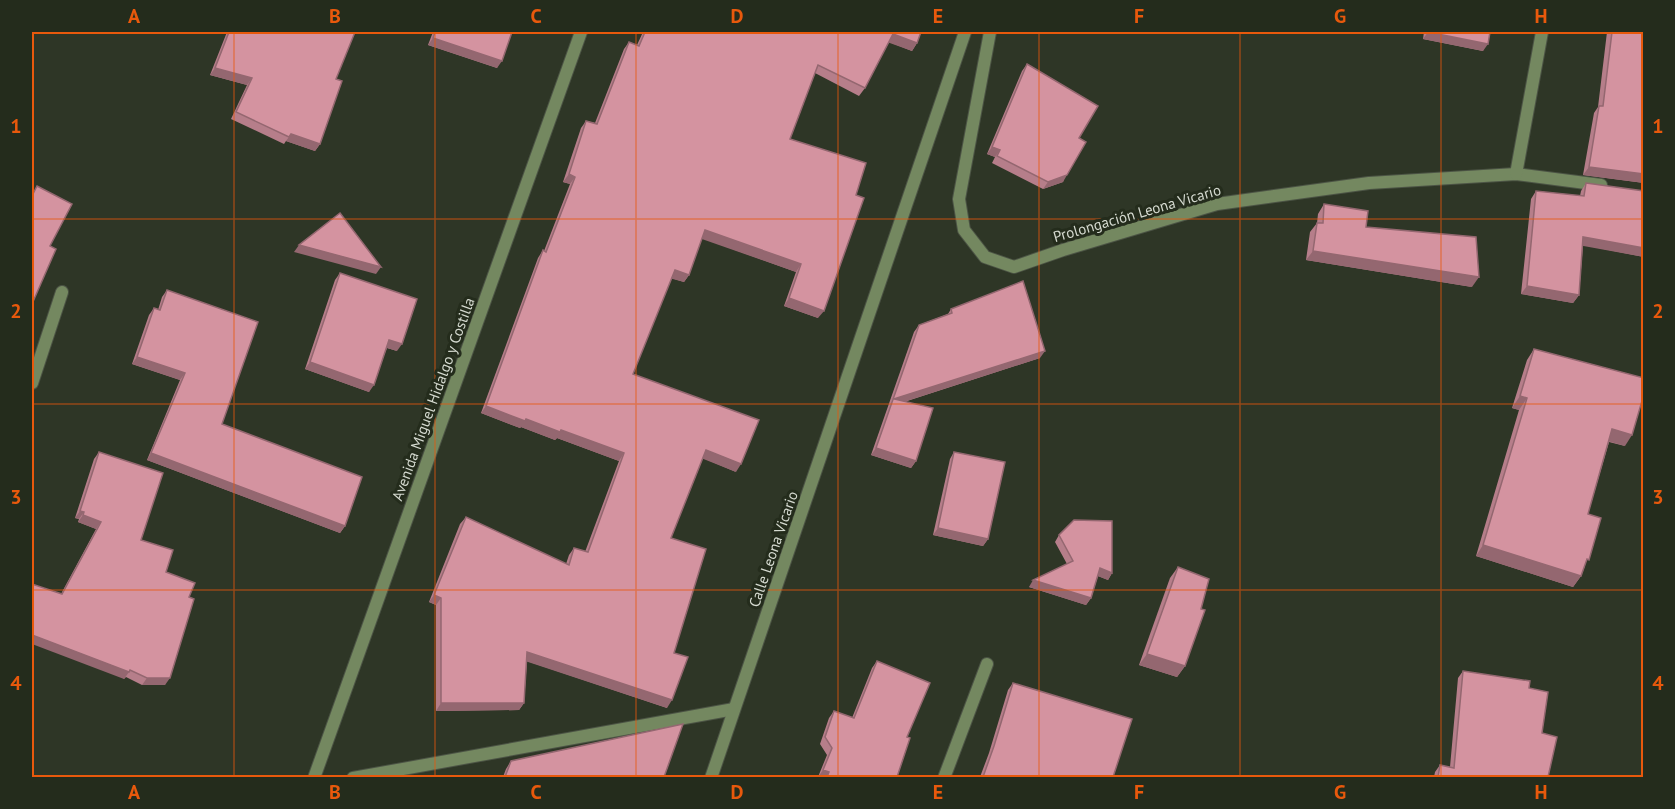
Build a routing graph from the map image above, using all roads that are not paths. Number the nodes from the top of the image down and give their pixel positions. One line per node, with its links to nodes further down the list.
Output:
1 (580, 32): 11 (street, Avenida Miguel Hidalgo y Costilla)
2 (965, 32): 10 (street, Calle Leona Vicario)
3 (990, 32): 5 (street, Prolongación Leona Vicario)
4 (1542, 32): 5 (street)
5 (1516, 174): 6 (street, Prolongación Leona Vicario)
6 (1609, 186)
7 (62, 292): 8 (street)
8 (32, 383)
9 (987, 664): 14 (street)
10 (734, 709): 12 (street); 13 (street, Calle Leona Vicario)
11 (314, 777)
12 (353, 777)
13 (711, 777)
14 (944, 777)

